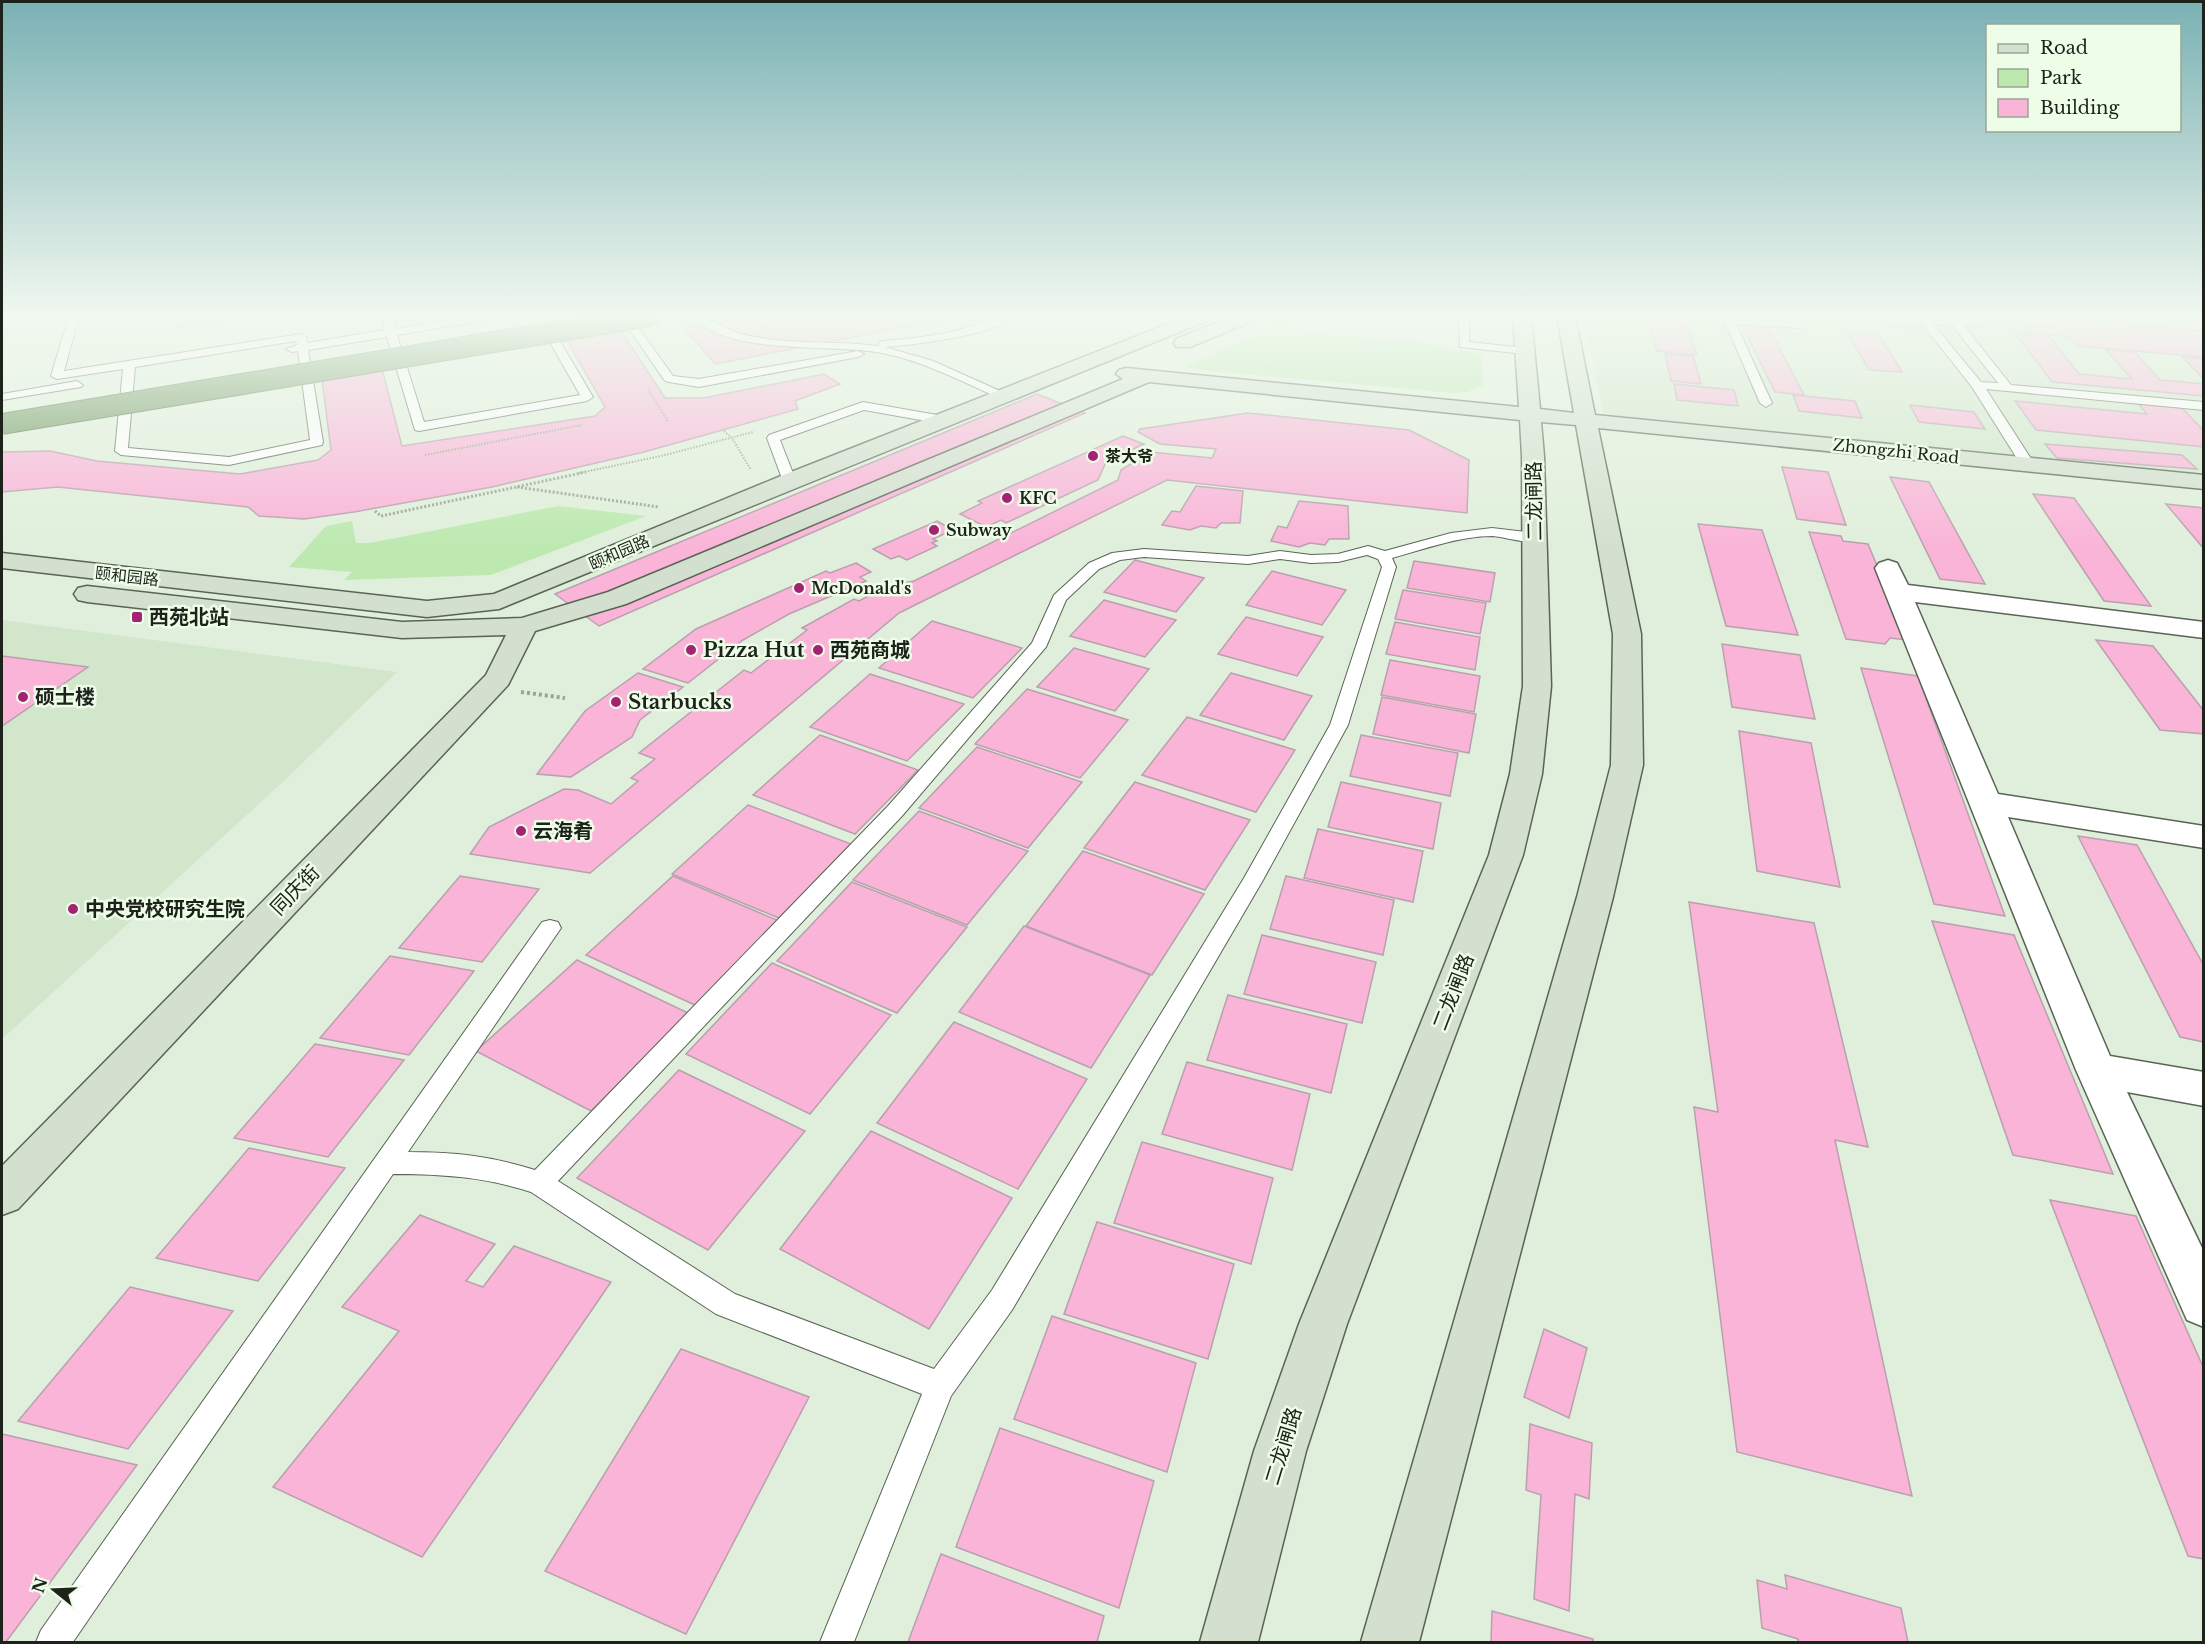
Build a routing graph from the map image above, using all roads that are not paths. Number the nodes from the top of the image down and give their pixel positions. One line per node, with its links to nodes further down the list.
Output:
1 (23, 393): 19 (lane)
2 (113, 393): 21 (highway)
3 (127, 393): 5 (lane)
4 (190, 393): 26 (highway, bridge)
5 (310, 393)
6 (409, 393): 7 (lane)
7 (585, 393)
8 (998, 393): 18 (lane)
9 (1009, 393): 18 (main road, 颐和园路)
10 (1064, 393): 35 (main road, 颐和园路)
11 (1107, 393): 35 (main road, 颐和园路)
12 (1316, 393): 23 (main road)
13 (1528, 393): 23 (main road, 二龙闸路)
14 (1582, 393): 25 (main road)
15 (1761, 393): 20 (lane)
16 (1982, 393): 27 (lane)
17 (2061, 393): 22 (lane)
18 (1003, 395): 24 (main road, 颐和园路)
19 (2, 397)
20 (1766, 403)
21 (2, 411)
22 (2201, 411)
23 (1530, 414): 25 (main road, Zhongzhi Road); 30 (main road, 二龙闸路)
24 (943, 420): 28 (main road, 颐和园路); 28 (lane)
25 (1588, 420): 27 (main road, Zhongzhi Road); 50 (main road)
26 (2, 424)
27 (2028, 465): 29 (main road, Zhongzhi Road)
28 (789, 481): 34 (main road, 颐和园路)
29 (2204, 482)
30 (1535, 537): 31 (lane); 49 (main road, 二龙闸路)
31 (1384, 556): 43 (lane); 46 (lane)
32 (2, 561): 34 (main road, 颐和园路)
33 (2, 584): 35 (main road, 颐和园路)
34 (499, 602): 35 (main road)
35 (524, 626): 44 (main road, 同庆街)
36 (2204, 630): 37 (street)
37 (1986, 803): 38 (street); 40 (street)
38 (2204, 837)
39 (550, 928): 42 (lane)
40 (2096, 1070): 41 (street); 45 (street)
41 (2204, 1089)
42 (387, 1163): 43 (lane); 47 (lane)
43 (539, 1183): 46 (lane)
44 (2, 1195)
45 (2204, 1304)
46 (940, 1386): 48 (lane)
47 (53, 1642)
48 (837, 1642)
49 (1229, 1642)
50 (1390, 1642)

